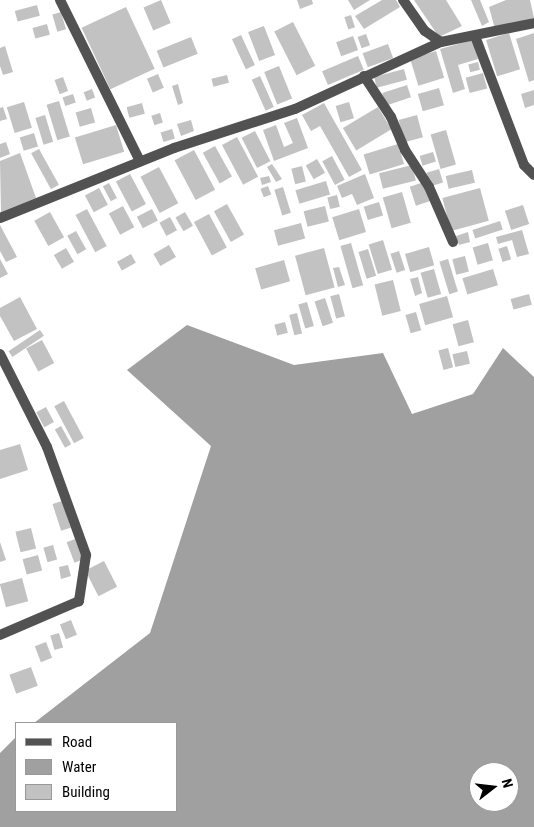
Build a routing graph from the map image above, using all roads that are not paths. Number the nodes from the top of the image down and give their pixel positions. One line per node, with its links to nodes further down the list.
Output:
1 (60, 0): 7 (street)
2 (403, 0): 5 (street)
3 (534, 23): 4 (street)
4 (475, 36): 5 (street); 8 (street)
5 (441, 42): 6 (street)
6 (364, 76): 7 (street); 10 (street)
7 (140, 161): 9 (street)
8 (534, 175)
9 (0, 218)
10 (453, 242)
11 (0, 354): 12 (street)
12 (0, 635)

